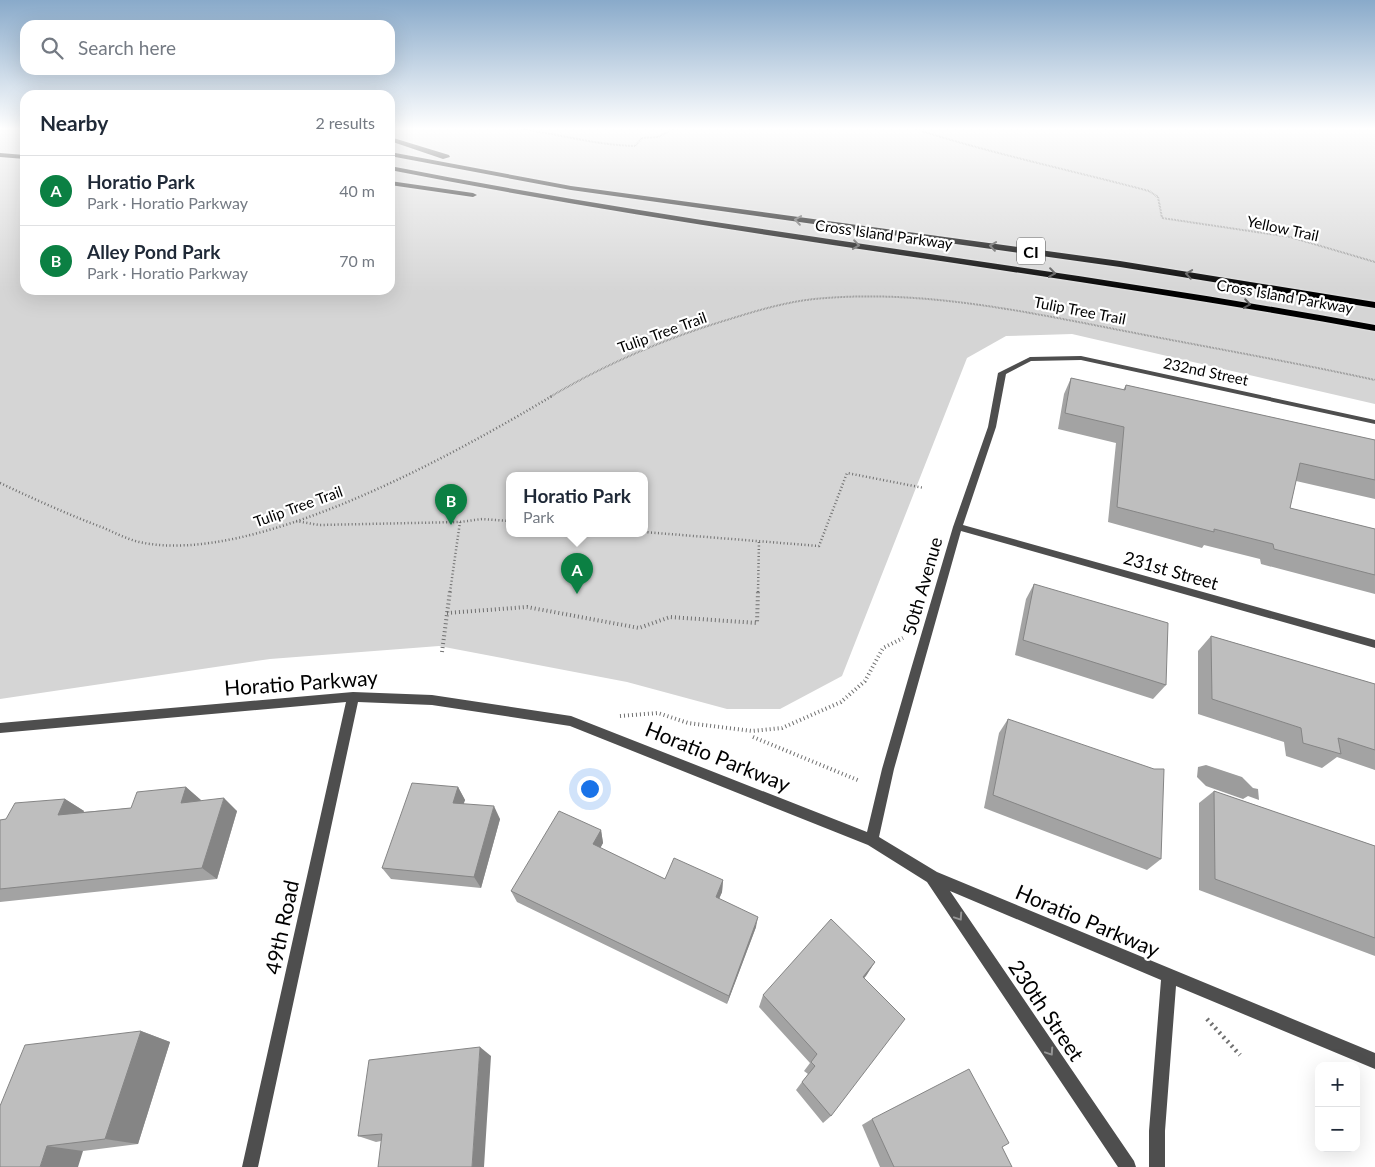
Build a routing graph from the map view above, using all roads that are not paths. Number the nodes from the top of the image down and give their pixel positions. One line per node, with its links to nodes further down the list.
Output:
1 (460, 182): 6 (highway, Cross Island Parkway / CI)
2 (542, 182): 5 (highway, Cross Island Parkway / CI)
3 (549, 182): 5 (highway)
4 (395, 184): 6 (highway)
5 (572, 188): 7 (highway, Cross Island Parkway / CI, one-way to 5)
6 (704, 223): 8 (highway, Cross Island Parkway / CI, one-way to 8)
7 (1375, 305)
8 (1375, 328)
9 (1030, 359): 10 (street, 232nd Street); 11 (street, 50th Avenue)
10 (1375, 422)
11 (958, 527): 12 (street, 231st Street); 15 (street, 50th Avenue)
12 (1375, 644)
13 (353, 697): 14 (street, Horatio Parkway); 15 (street, Horatio Parkway); 19 (street, 49th Road)
14 (0, 728)
15 (872, 840): 16 (street, Horatio Parkway)
16 (932, 876): 17 (street, Horatio Parkway); 20 (street, 230th Street, one-way to 20)
17 (1169, 977): 18 (street, Horatio Parkway); 21 (street)
18 (1375, 1061)
19 (250, 1167)
20 (1128, 1167)
21 (1157, 1167)

